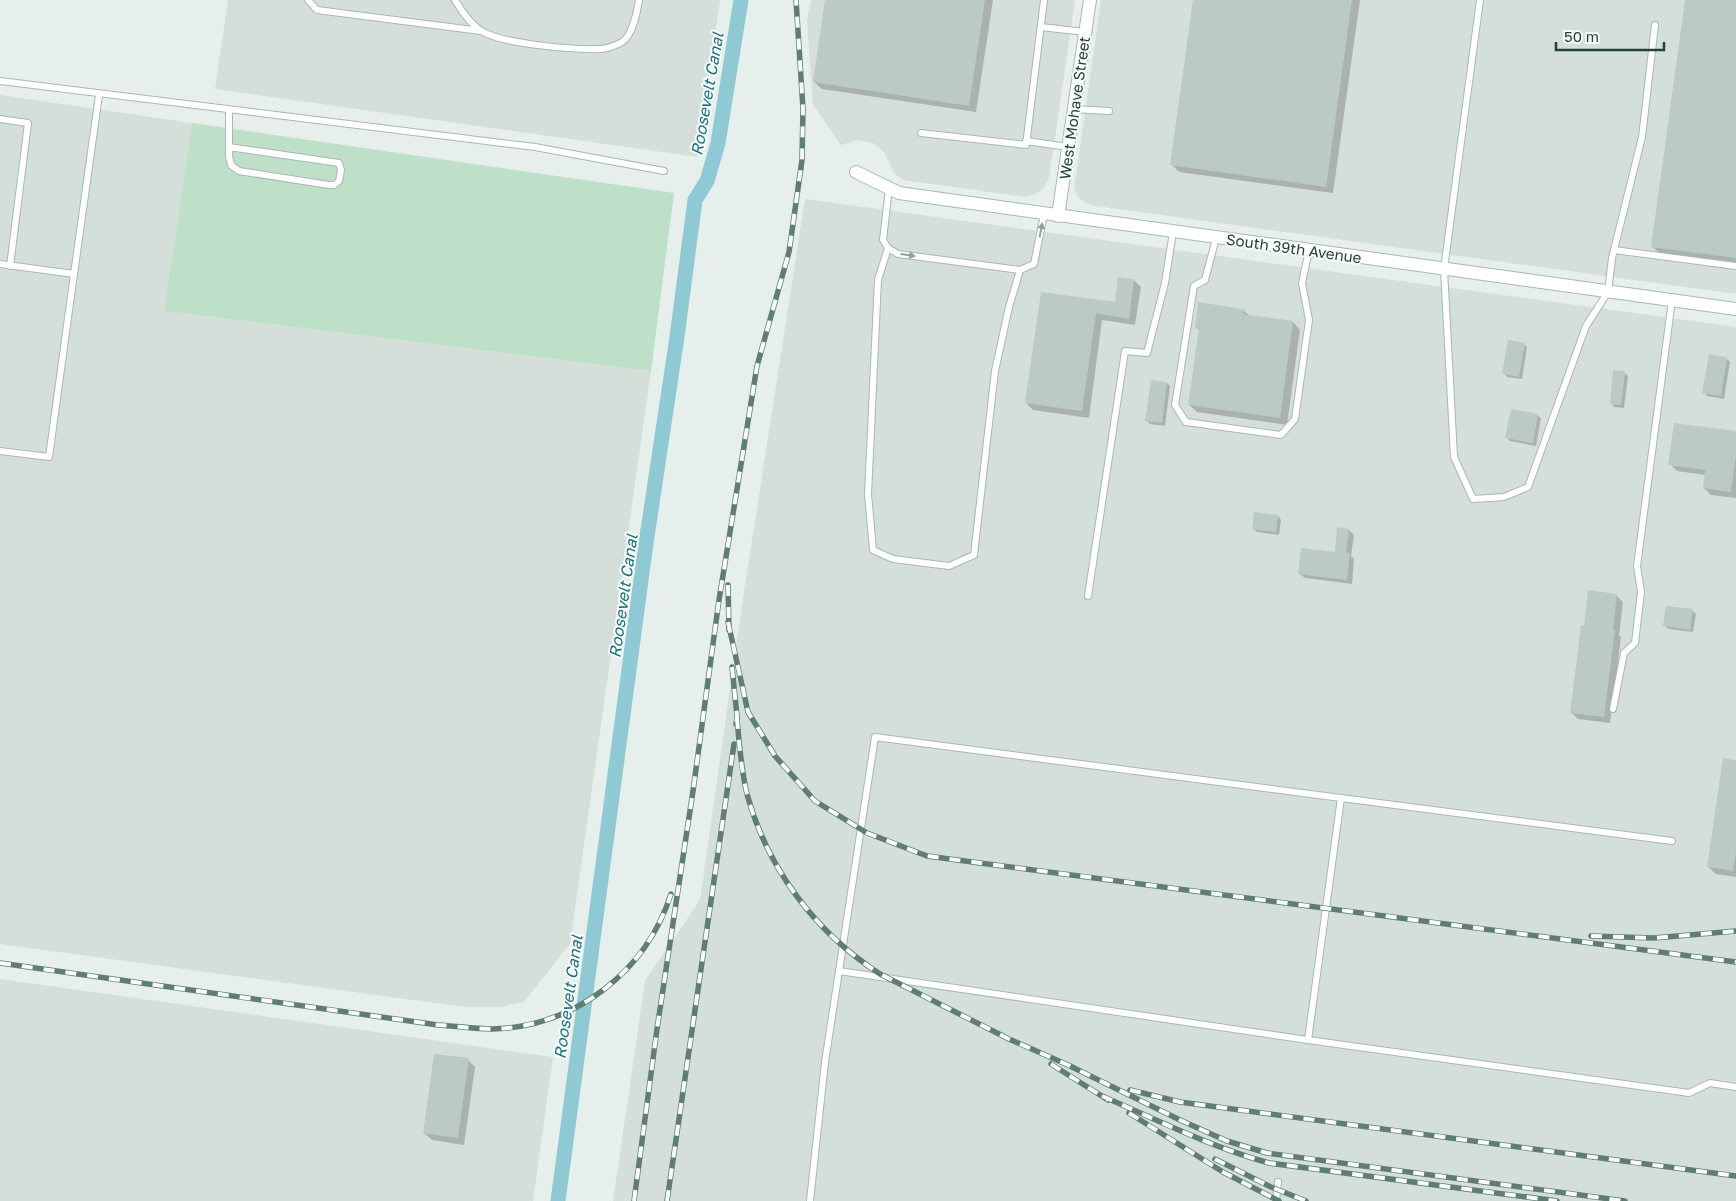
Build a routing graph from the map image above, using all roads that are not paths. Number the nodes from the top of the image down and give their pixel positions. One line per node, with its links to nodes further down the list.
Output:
1 (308, 0): 9 (lane)
2 (456, 0): 9 (lane)
3 (639, 0): 9 (lane)
4 (1044, 0): 8 (lane)
5 (1090, 0): 10 (street, West Mohave Street)
6 (1480, 0): 34 (lane)
7 (1655, 25): 30 (lane)
8 (1041, 27): 10 (lane); 18 (lane)
9 (482, 31)
10 (1085, 32): 13 (street, West Mohave Street)
11 (0, 82): 12 (lane)
12 (99, 95): 14 (lane); 36 (lane)
13 (1074, 109): 15 (lane); 20 (street, West Mohave Street)
14 (229, 110): 19 (lane); 21 (lane)
15 (1110, 111)
16 (0, 119): 32 (lane)
17 (921, 133): 18 (lane)
18 (1026, 141): 20 (lane)
19 (229, 147): 19 (lane)
20 (1068, 147): 25 (street, West Mohave Street)
21 (664, 171)
22 (856, 172): 23 (street, South 39th Avenue)
23 (889, 188): 24 (street, South 39th Avenue); 28 (lane)
24 (1044, 214): 25 (street, South 39th Avenue); 35 (lane, one-way to 24)
25 (1058, 216): 26 (street, South 39th Avenue)
26 (1173, 232): 27 (street, South 39th Avenue); 41 (lane)
27 (1216, 238): 29 (street, South 39th Avenue); 29 (lane)
28 (888, 248): 35 (lane, one-way to 35); 35 (lane)
29 (1309, 250): 34 (street, South 39th Avenue)
30 (1614, 250): 33 (lane); 37 (lane)
31 (0, 264): 32 (lane)
32 (10, 266): 36 (lane)
33 (1736, 266)
34 (1444, 269): 37 (street, South 39th Avenue); 37 (lane)
35 (1020, 270)
36 (74, 274): 40 (lane)
37 (1608, 292): 38 (street, South 39th Avenue)
38 (1672, 300): 39 (street, South 39th Avenue); 42 (lane)
39 (1736, 309)
40 (0, 451)
41 (1088, 596)
42 (1613, 709)
43 (1341, 798): 44 (lane); 45 (lane); 46 (lane)
44 (1672, 840)
45 (839, 971): 46 (lane); 49 (lane)
46 (1308, 1040): 47 (lane)
47 (1736, 1087)
48 (1278, 1182): 50 (lane)
49 (810, 1201)
50 (1276, 1201)

